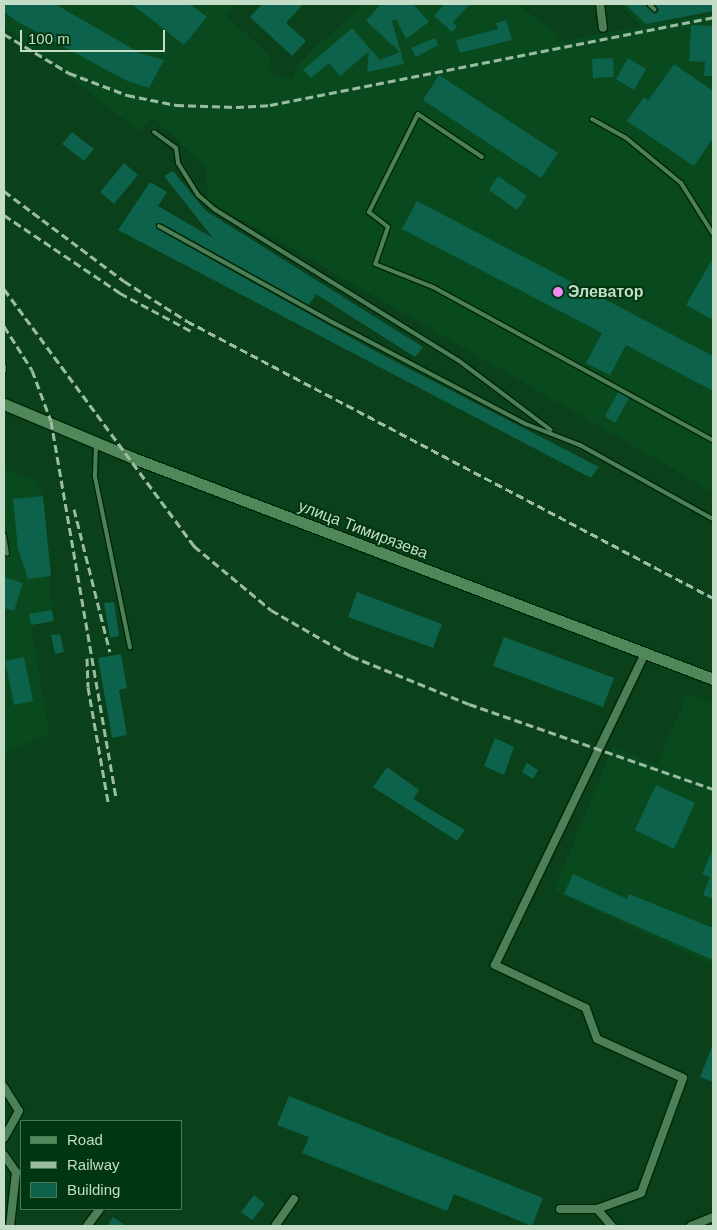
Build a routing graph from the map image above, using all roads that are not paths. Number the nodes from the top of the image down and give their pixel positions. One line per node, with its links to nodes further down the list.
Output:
1 (600, 4): 4 (street)
2 (649, 4): 3 (lane)
3 (655, 10)
4 (603, 28)
5 (592, 119): 9 (lane)
6 (154, 132): 14 (lane)
7 (482, 157): 15 (lane)
8 (159, 226): 14 (lane)
9 (712, 228): 10 (lane)
10 (713, 234)
11 (4, 366): 12 (lane)
12 (4, 371)
13 (4, 404): 16 (main road, улица Тимирязева)
14 (553, 431): 17 (lane)
15 (713, 440)
16 (96, 442): 20 (lane); 21 (main road, улица Тимирязева)
17 (713, 519)
18 (4, 535): 19 (lane)
19 (7, 554)
20 (130, 647)
21 (645, 653): 22 (main road, улица Тимирязева); 28 (street)
22 (713, 679)
23 (4, 1087): 24 (street)
24 (4, 1138)
25 (4, 1155): 31 (street)
26 (294, 1199): 33 (street)
27 (560, 1209): 28 (street)
28 (597, 1209): 34 (street)
29 (99, 1210): 32 (street)
30 (713, 1217): 35 (street)
31 (10, 1226)
32 (87, 1226)
33 (275, 1226)
34 (612, 1226)
35 (691, 1226)

